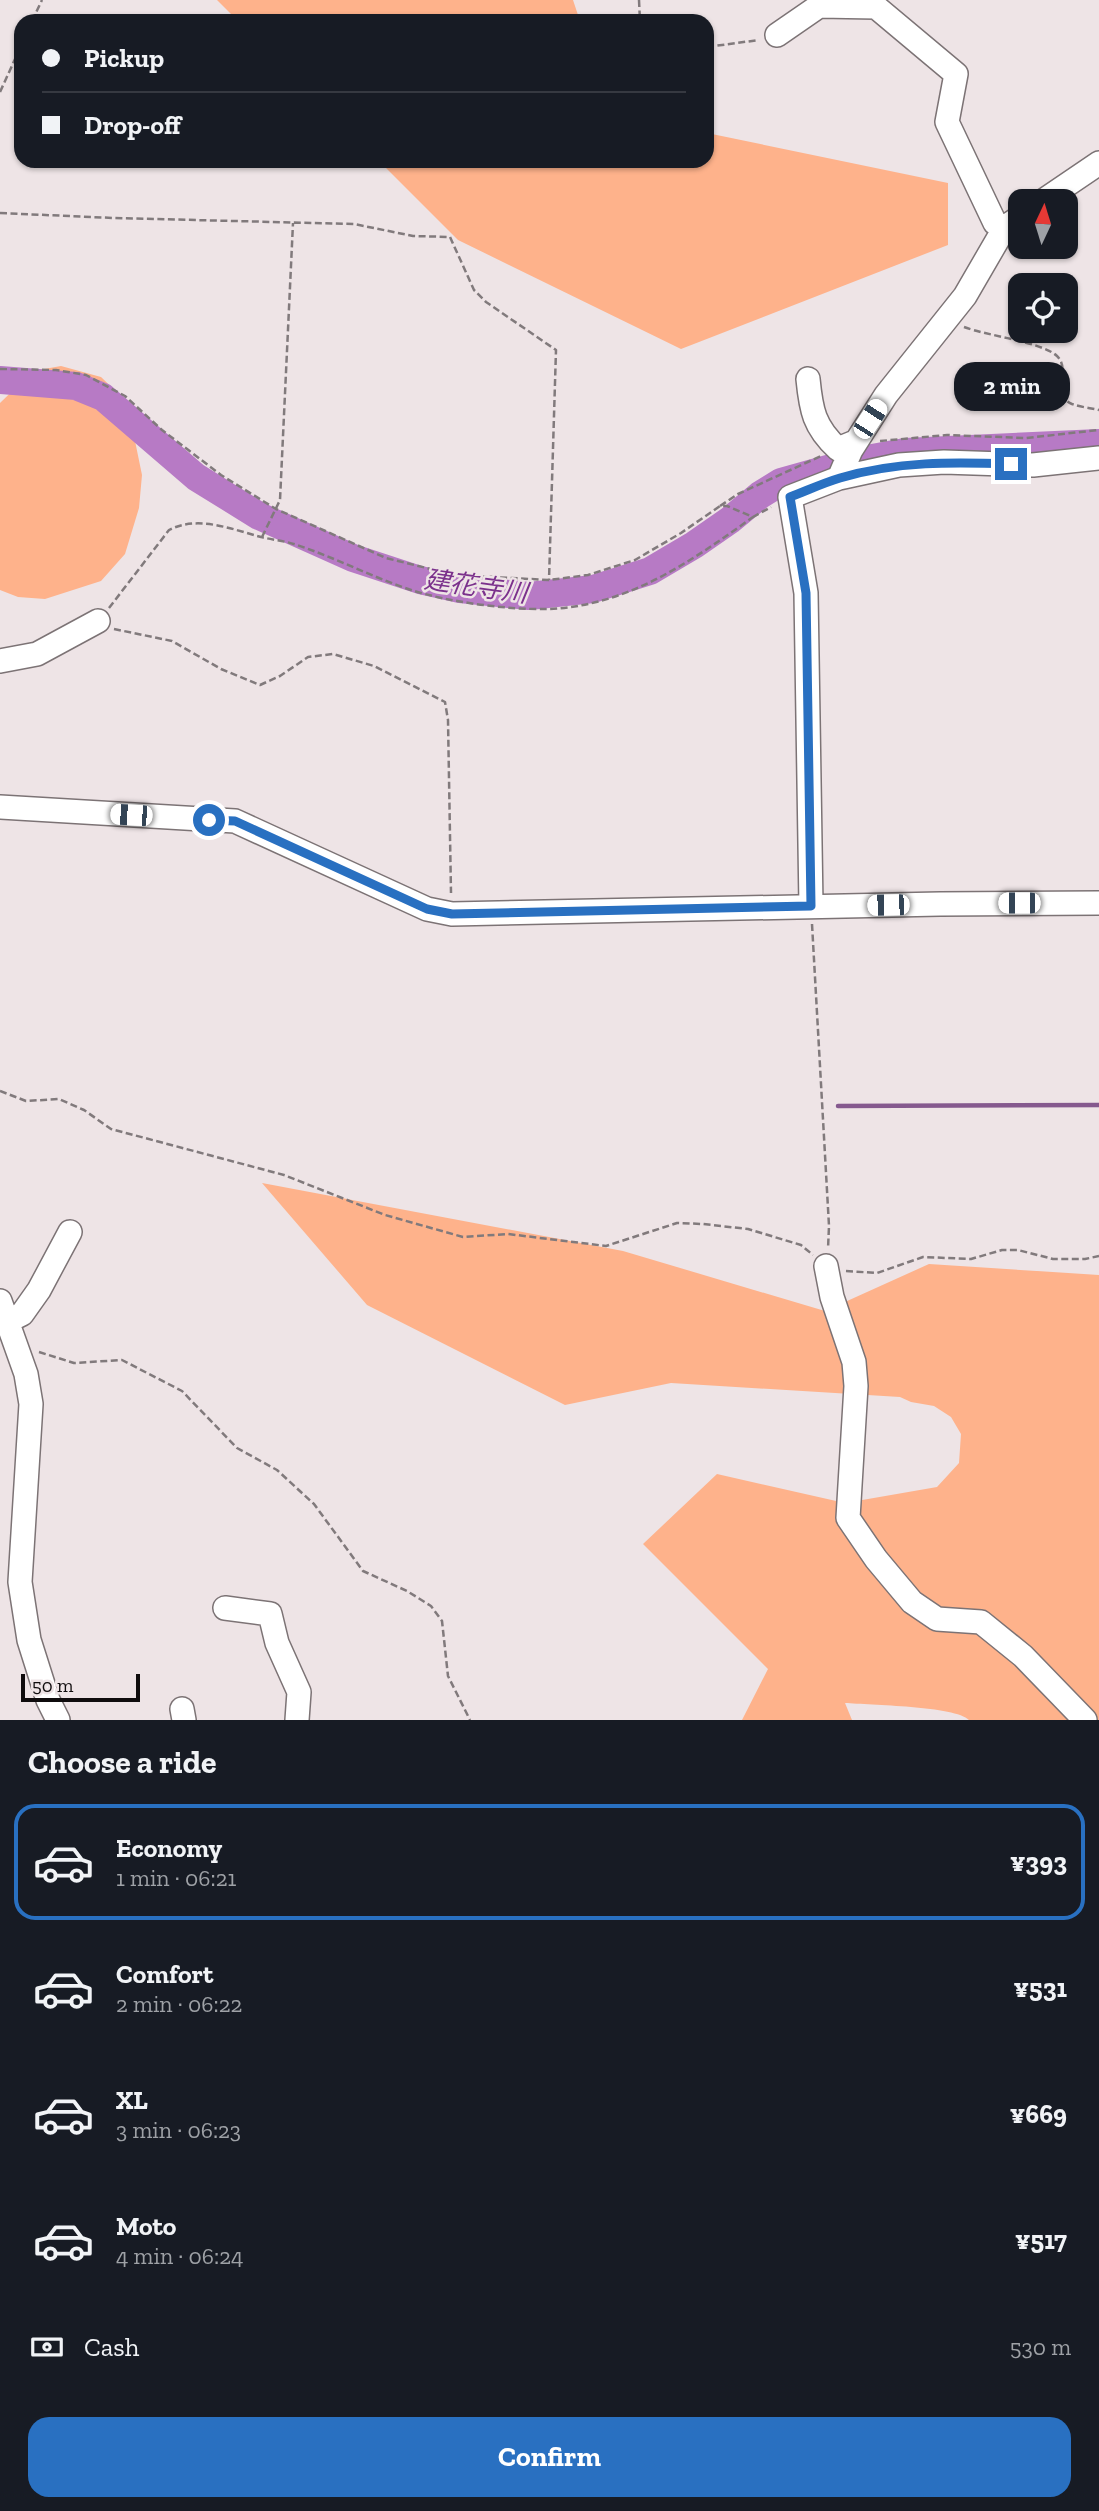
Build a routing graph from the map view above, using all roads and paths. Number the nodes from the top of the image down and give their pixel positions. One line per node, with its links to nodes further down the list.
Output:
1 (777, 35): 2 (path); 9 (street)
2 (714, 46)
3 (14, 61): 4 (path)
4 (0, 92)
5 (1099, 163): 6 (street)
6 (1061, 189)
7 (0, 213): 8 (path)
8 (293, 222): 21 (path); 24 (path)
9 (1008, 222)
10 (1008, 230): 11 (street)
11 (948, 319): 14 (path); 16 (street)
12 (0, 369): 21 (path)
13 (808, 379): 16 (street)
14 (1099, 410)
15 (1099, 430): 16 (path)
16 (848, 447): 18 (street); 20 (path)
17 (1099, 458): 18 (street)
18 (841, 475): 19 (street)
19 (790, 497): 22 (path); 29 (street)
20 (720, 506): 22 (path); 24 (path)
21 (276, 510): 23 (path); 24 (path)
22 (753, 517): 23 (path)
23 (262, 537): 25 (path)
24 (549, 580)
25 (98, 621): 26 (street); 30 (path)
26 (0, 661)
27 (0, 807): 30 (street)
28 (1099, 903): 29 (street)
29 (811, 906): 30 (street); 34 (path)
30 (452, 914)
31 (0, 1091): 34 (path)
32 (70, 1232): 35 (street)
33 (1099, 1256): 34 (path)
34 (826, 1266): 41 (street)
35 (3, 1313): 36 (street)
36 (16, 1345): 38 (street); 40 (path)
37 (225, 1608): 39 (street)
38 (58, 1720)
39 (297, 1720)
40 (470, 1720)
41 (1085, 1720)

